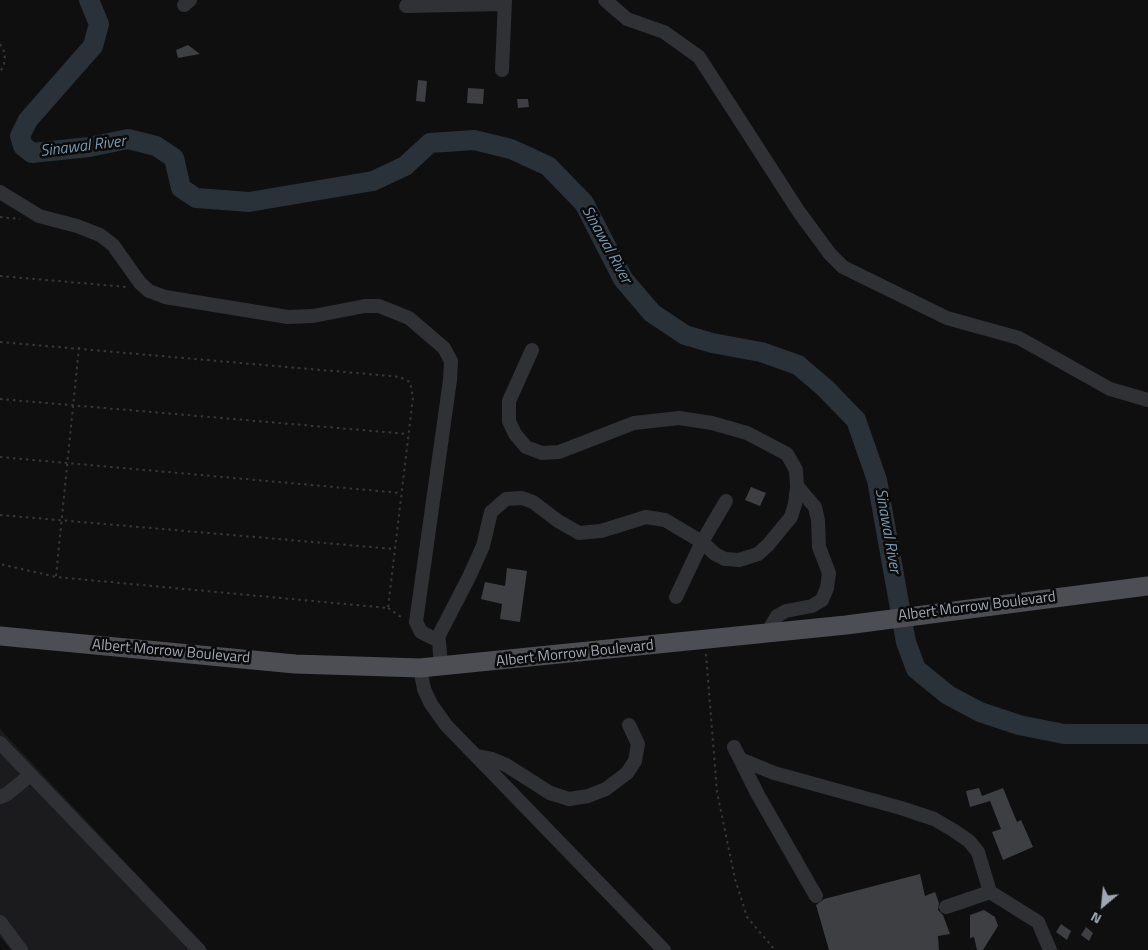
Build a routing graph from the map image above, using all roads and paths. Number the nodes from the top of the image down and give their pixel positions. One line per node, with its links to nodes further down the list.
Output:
1 (605, 0): 14 (street)
2 (505, 2): 3 (street); 5 (street)
3 (406, 6)
4 (0, 44): 6 (path)
5 (502, 70)
6 (0, 72)
7 (0, 192): 9 (street)
8 (0, 276): 9 (path)
9 (150, 291): 31 (street)
10 (0, 342): 11 (path)
11 (79, 347): 15 (path); 16 (path)
12 (532, 350): 19 (street)
13 (0, 398): 15 (path)
14 (1148, 400)
15 (73, 405): 16 (path); 18 (path)
16 (408, 434): 20 (path)
17 (0, 457): 18 (path)
18 (67, 464): 20 (path); 23 (path)
19 (797, 486): 24 (street); 32 (street)
20 (401, 492): 25 (path)
21 (726, 501): 24 (street)
22 (0, 515): 23 (path)
23 (62, 521): 25 (path); 27 (path)
24 (702, 542): 29 (street); 34 (street)
25 (394, 549): 30 (path)
26 (0, 564): 27 (path)
27 (56, 577): 30 (path)
28 (1148, 586): 32 (main road, Albert Morrow Boulevard)
29 (676, 597)
30 (388, 608): 31 (path)
31 (417, 626): 34 (street)
32 (767, 633): 35 (main road, Albert Morrow Boulevard)
33 (0, 636): 37 (main road, Albert Morrow Boulevard)
34 (437, 639): 36 (street)
35 (705, 639): 36 (main road, Albert Morrow Boulevard); 50 (path)
36 (441, 667): 37 (main road, Albert Morrow Boulevard)
37 (420, 668): 40 (street)
38 (629, 725): 40 (street)
39 (0, 743): 41 (street)
40 (476, 756): 49 (street)
41 (29, 776): 42 (street); 48 (street)
42 (0, 796)
43 (990, 892): 44 (street); 45 (street); 51 (street)
44 (816, 896)
45 (946, 907)
46 (0, 922): 47 (street)
47 (21, 950)
48 (199, 950)
49 (664, 950)
50 (775, 950)
51 (1050, 950)

